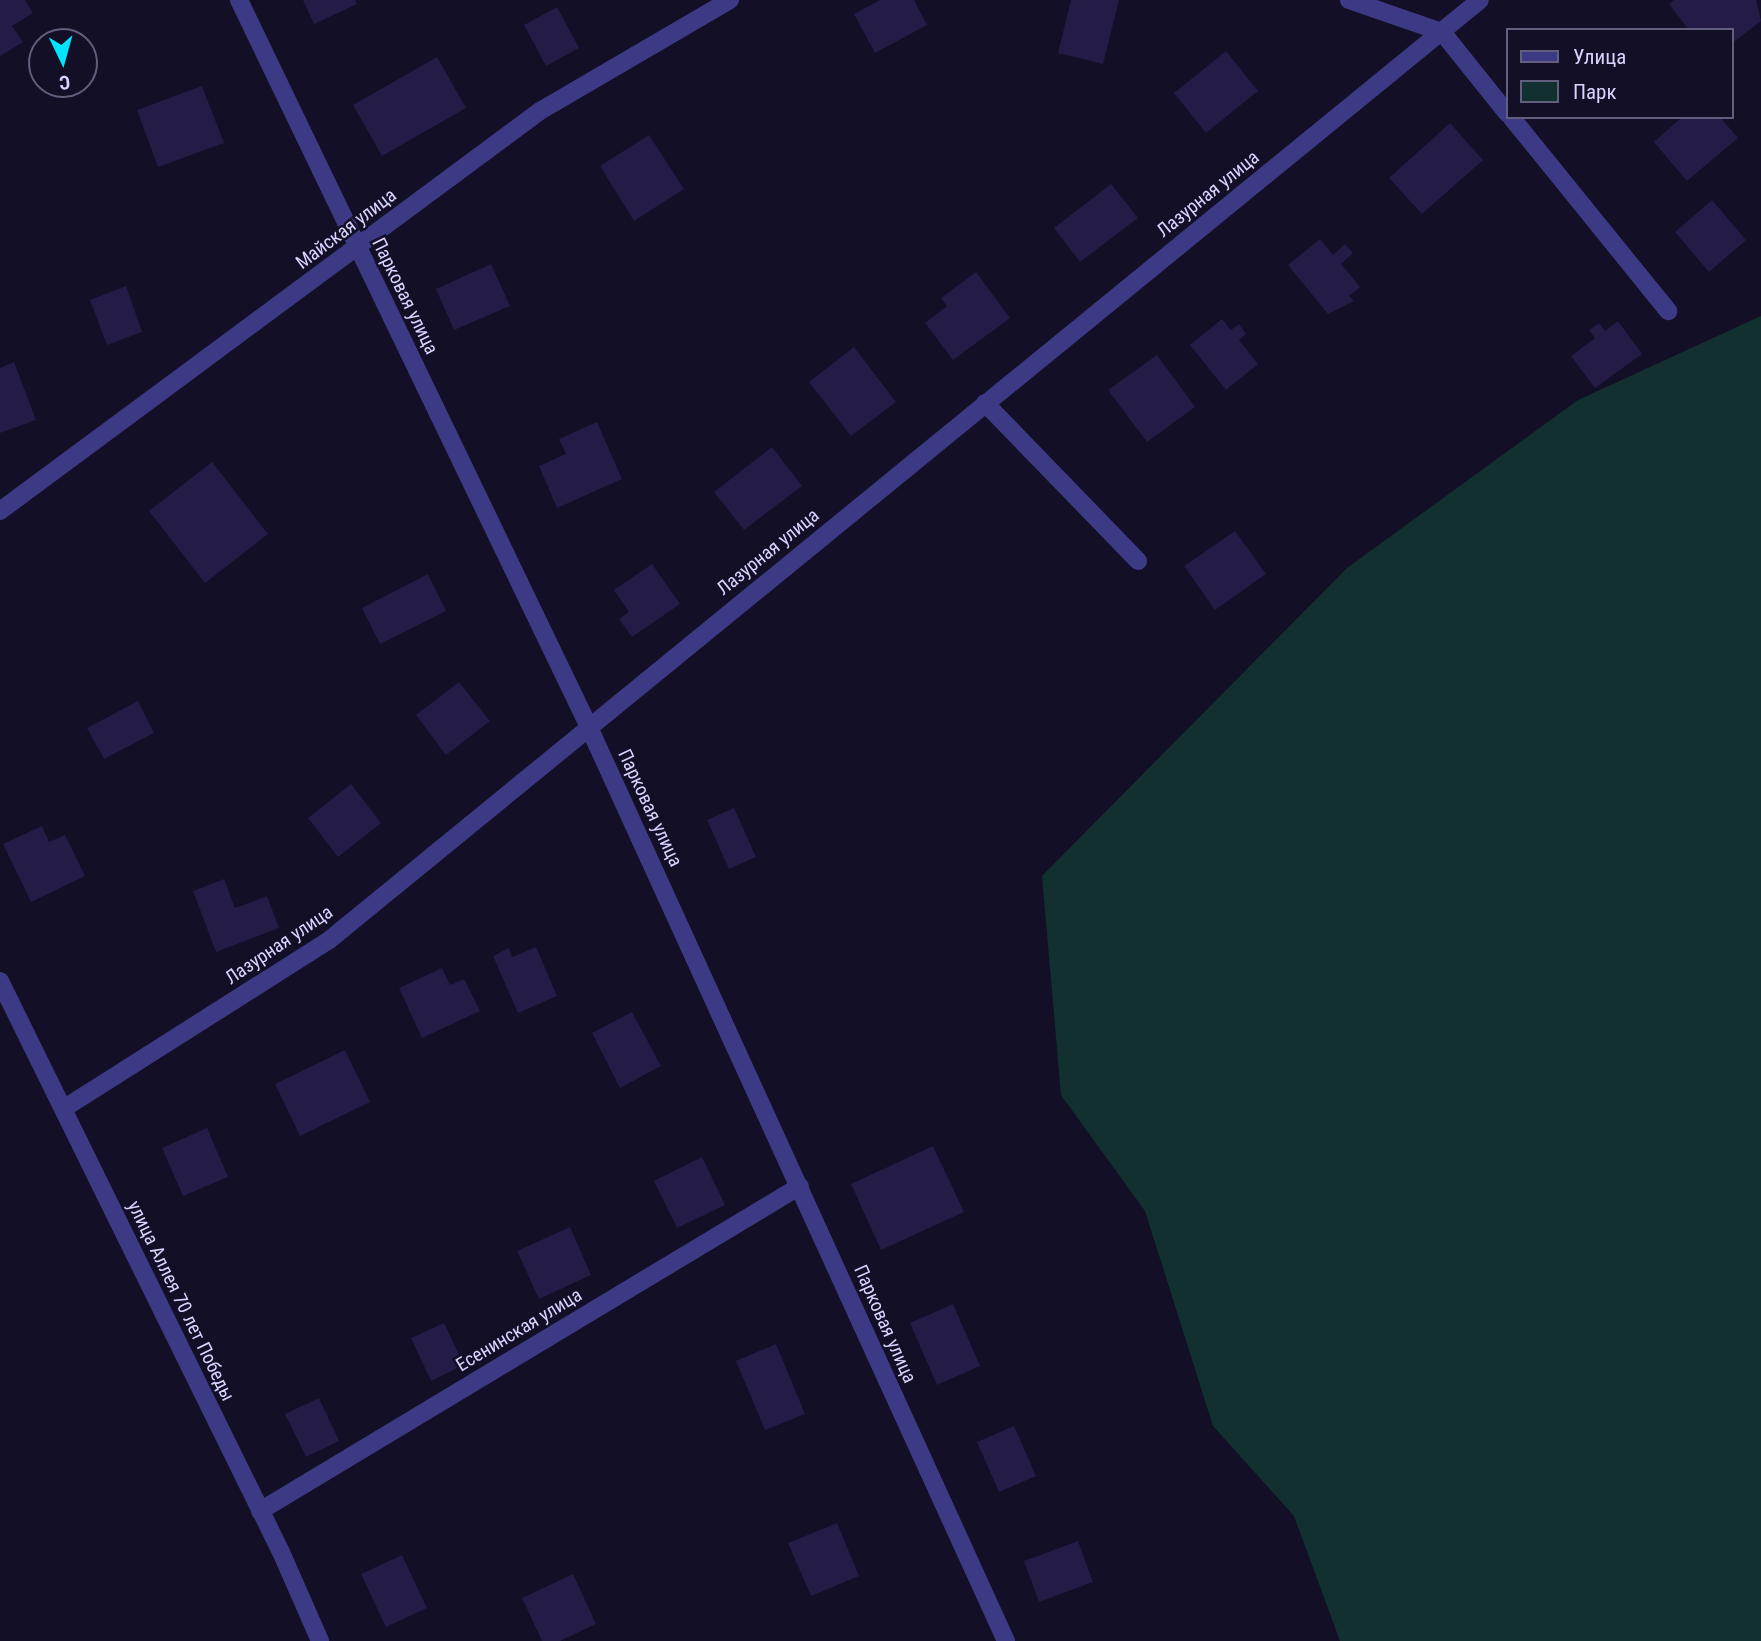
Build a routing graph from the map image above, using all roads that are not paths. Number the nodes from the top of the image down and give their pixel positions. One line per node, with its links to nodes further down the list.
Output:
1 (239, 0): 8 (street, Парковая улица)
2 (730, 0): 8 (street, Майская улица)
3 (1349, 0): 5 (street)
4 (1480, 0): 5 (street, Лазурная улица)
5 (1442, 32): 6 (street); 10 (street, Лазурная улица)
6 (1506, 112)
7 (1513, 119): 9 (street)
8 (358, 246): 11 (street, Майская улица); 13 (street, Парковая улица)
9 (1668, 312)
10 (985, 402): 12 (street); 13 (street, Лазурная улица)
11 (0, 511)
12 (1138, 561)
13 (588, 724): 15 (street, Лазурная улица); 16 (street, Парковая улица)
14 (0, 981): 15 (street, улица Аллея 70 лет Победы)
15 (63, 1109): 17 (street, улица Аллея 70 лет Победы)
16 (800, 1186): 17 (street, Есенинская улица); 19 (street, Парковая улица)
17 (260, 1511): 18 (street, улица Аллея 70 лет Победы)
18 (320, 1641)
19 (1006, 1641)

